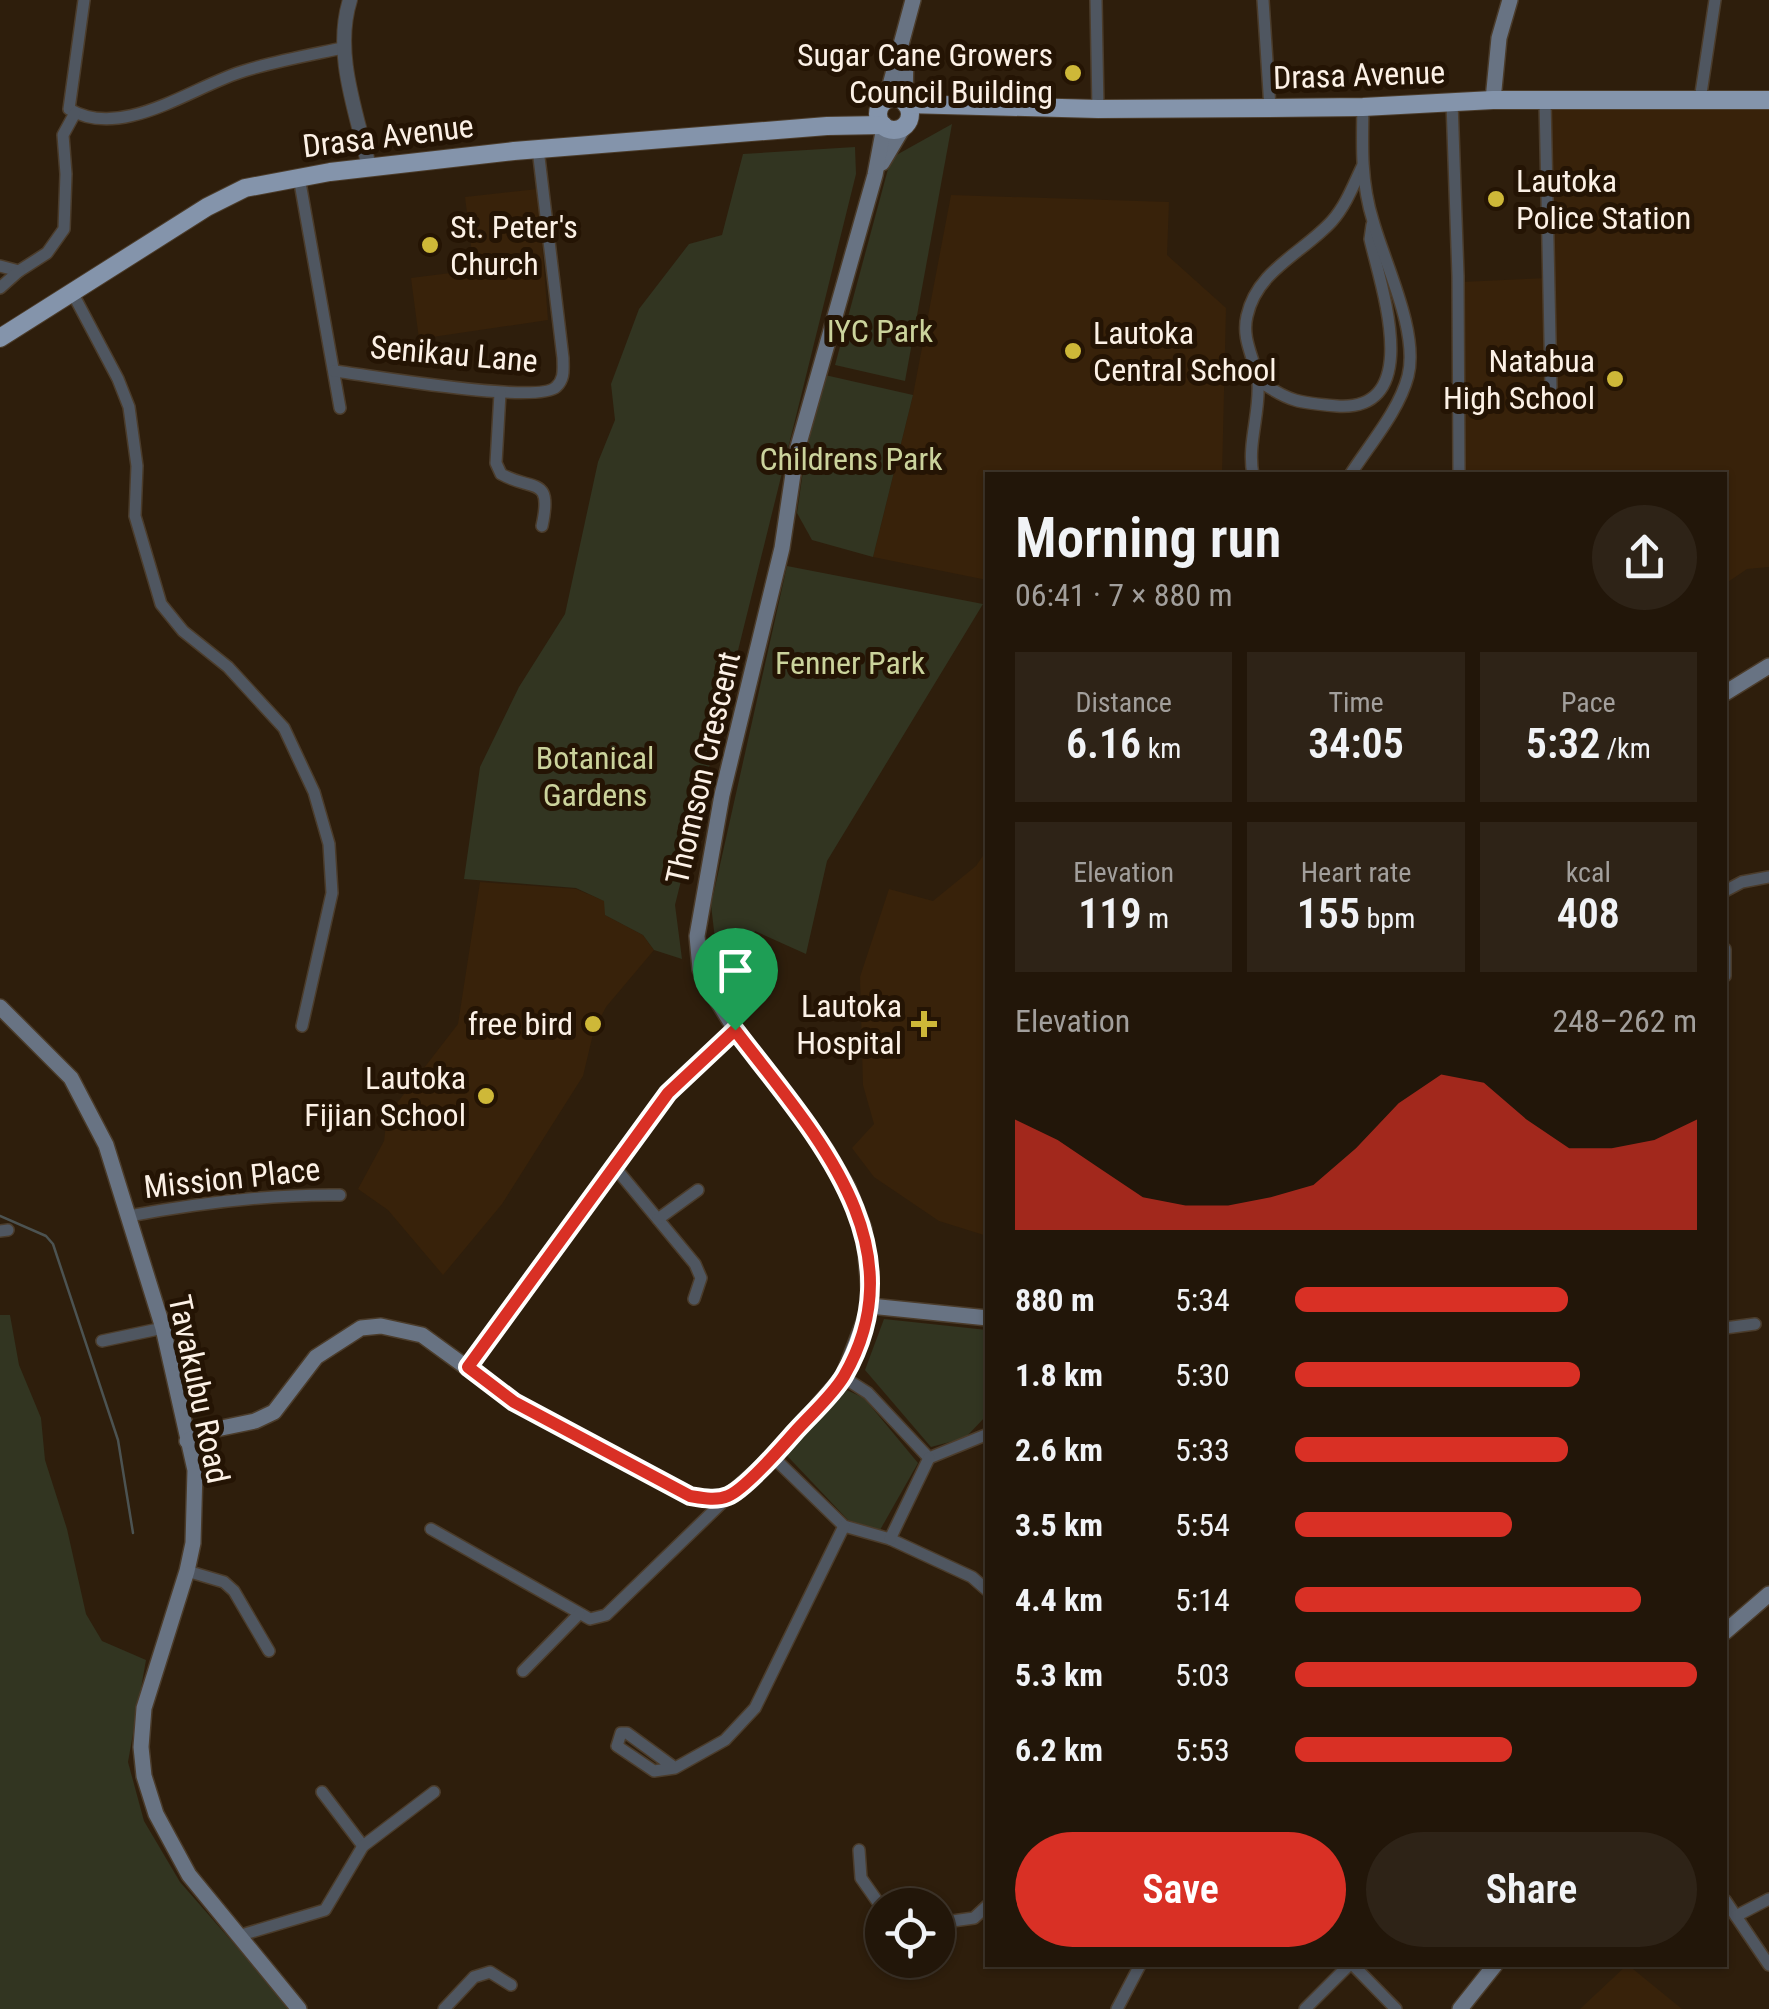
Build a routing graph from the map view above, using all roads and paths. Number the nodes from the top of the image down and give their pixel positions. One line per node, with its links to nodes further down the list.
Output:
1 (84, 0): 17 (street)
2 (350, 0): 8 (street)
3 (913, 0): 18 (main road, Thomson Crescent)
4 (1096, 0): 16 (street)
5 (1264, 0): 15 (street)
6 (1510, 0): 9 (main road)
7 (1716, 0): 10 (street)
8 (342, 48): 17 (street); 20 (street)
9 (1492, 100): 12 (highway, Drasa Avenue); 13 (highway, Drasa Avenue)
10 (1700, 100): 11 (highway, Drasa Avenue); 12 (highway, Drasa Avenue)
11 (1769, 100)
12 (1544, 101): 31 (street)
13 (1452, 102): 14 (highway, Drasa Avenue); 36 (street)
14 (1363, 107): 15 (highway, Drasa Avenue); 21 (street)
15 (1270, 108): 16 (highway, Drasa Avenue)
16 (1098, 109): 18 (highway, Drasa Avenue)
17 (75, 113): 25 (street)
18 (894, 114): 19 (highway, Drasa Avenue); 44 (main road, Thomson Crescent)
19 (538, 149): 20 (highway, Drasa Avenue); 32 (street, Senikau Lane)
20 (369, 167): 22 (highway, Drasa Avenue)
21 (1362, 167): 23 (street); 30 (street)
22 (299, 177): 27 (highway, Drasa Avenue); 29 (street)
23 (1372, 221): 30 (street); 35 (street)
24 (0, 266): 25 (street)
25 (19, 271): 26 (street)
26 (0, 288)
27 (72, 292): 28 (highway, Drasa Avenue); 43 (street)
28 (0, 338)
29 (334, 371): 32 (street, Senikau Lane); 33 (street)
30 (1258, 380): 34 (street)
31 (1551, 387)
32 (500, 393): 37 (street)
33 (340, 408)
34 (1252, 472)
35 (1352, 472)
36 (1458, 472)
37 (542, 526)
38 (1769, 666): 39 (main road)
39 (1727, 692)
40 (1769, 876): 41 (street)
41 (1727, 890)
42 (0, 1007): 48 (main road, Tavakubu Road)
43 (302, 1026)
44 (735, 1030): 45 (street); 51 (main road, Thomson Crescent)
45 (613, 1166): 49 (street); 57 (street)
46 (698, 1190): 49 (street)
47 (340, 1195): 48 (street, Mission Place)
48 (128, 1216): 54 (main road, Tavakubu Road)
49 (658, 1219): 50 (street)
50 (694, 1299)
51 (870, 1306): 52 (main road); 58 (main road, Thomson Crescent)
52 (985, 1318)
53 (1755, 1324): 55 (street)
54 (163, 1328): 56 (street); 60 (main road, Tavakubu Road)
55 (1727, 1328)
56 (102, 1342)
57 (468, 1367): 60 (main road); 63 (main road)
58 (843, 1378): 61 (main road, Thomson Crescent); 62 (street)
59 (985, 1435): 62 (street)
60 (187, 1441): 67 (main road, Tavakubu Road)
61 (773, 1458): 63 (main road, Thomson Crescent); 64 (street)
62 (928, 1458): 66 (street)
63 (729, 1496): 70 (street)
64 (844, 1526): 66 (street); 74 (street)
65 (430, 1530): 70 (street)
66 (890, 1539): 68 (street)
67 (187, 1571): 72 (street); 85 (main road, Tavakubu Road)
68 (985, 1588)
69 (1769, 1594): 71 (main road)
70 (579, 1614): 73 (street)
71 (1727, 1629)
72 (268, 1651)
73 (523, 1671)
74 (675, 1768): 74 (street)
75 (322, 1792): 77 (street)
76 (434, 1792): 77 (street)
77 (362, 1846): 85 (street)
78 (859, 1850): 79 (street)
79 (868, 1888)
80 (1769, 1899): 83 (street)
81 (1727, 1903): 83 (street)
82 (985, 1908): 84 (street)
83 (1736, 1916): 86 (street)
84 (955, 1921)
85 (238, 1936): 92 (main road, Tavakubu Road)
86 (1769, 1965)
87 (1139, 1967): 94 (street)
88 (1349, 1967): 95 (street)
89 (1353, 1967): 96 (street)
90 (1492, 1967): 97 (main road)
91 (511, 1985): 93 (street)
92 (299, 2009)
93 (444, 2009)
94 (1117, 2009)
95 (1305, 2009)
96 (1396, 2009)
97 (1460, 2009)

